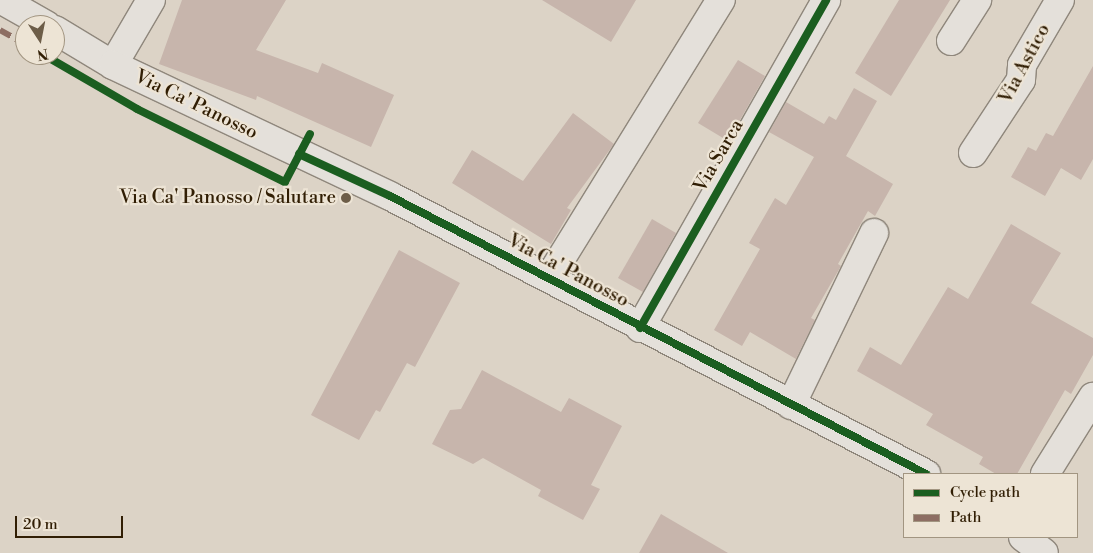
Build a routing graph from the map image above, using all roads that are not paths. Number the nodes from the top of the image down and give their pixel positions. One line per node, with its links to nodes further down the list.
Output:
1 (2, 0): 7 (street)
2 (151, 0): 10 (street, Via Ca' Panosso)
3 (721, 0): 13 (street, Via Ca' Panosso)
4 (826, 0): 14 (street, Via Sarca)
5 (977, 0): 9 (street)
6 (1060, 0): 11 (street, Via Astico)
7 (28, 15)
8 (65, 36): 10 (street, Via Ca' Panosso)
9 (952, 41)
10 (113, 65): 13 (street, Via Ca' Panosso)
11 (973, 153)
12 (874, 233): 16 (street)
13 (549, 278): 14 (street, Via Ca' Panosso)
14 (640, 328): 16 (street, Via Ca' Panosso)
15 (1093, 397): 18 (street)
16 (791, 405): 17 (street, Via Ca' Panosso)
17 (924, 473)
18 (1046, 473)
19 (1024, 538): 20 (street)
20 (1044, 553)

